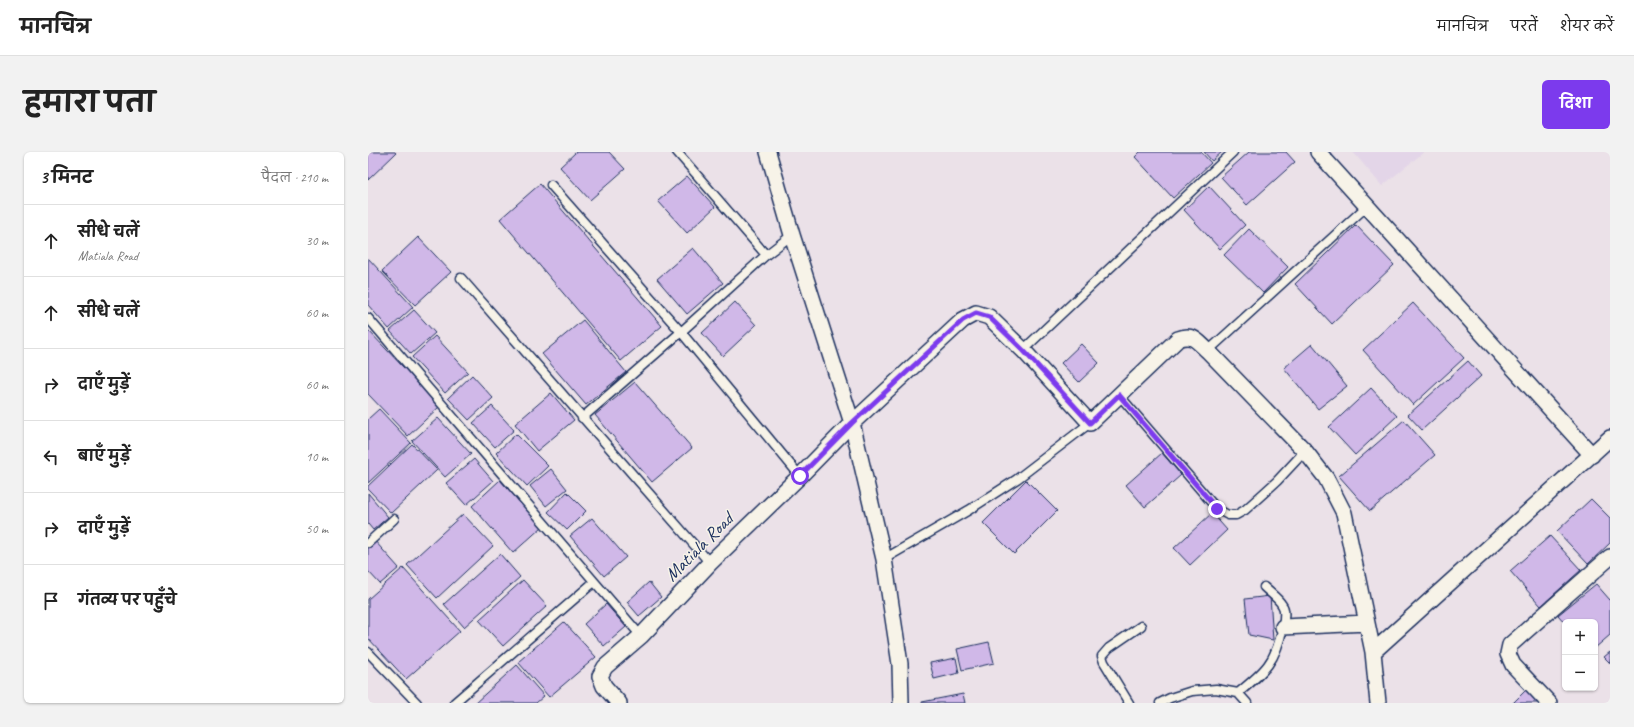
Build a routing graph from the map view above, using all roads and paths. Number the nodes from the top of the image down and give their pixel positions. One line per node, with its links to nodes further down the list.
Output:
1 (677, 152): 8 (lane)
2 (768, 152): 7 (street)
3 (1233, 152): 12 (lane)
4 (1318, 152): 6 (street)
5 (551, 185): 11 (lane)
6 (1367, 206): 13 (lane); 20 (street)
7 (792, 235): 8 (lane); 16 (street)
8 (766, 255): 11 (lane)
9 (461, 278): 15 (lane)
10 (368, 318): 27 (lane)
11 (681, 332): 15 (lane); 21 (lane)
12 (1023, 350): 16 (street, Matiala Road); 17 (street, Matiala Road)
13 (1208, 351): 14 (street); 19 (street)
14 (1119, 395): 17 (street); 19 (lane)
15 (582, 418): 26 (lane)
16 (852, 423): 21 (street, Matiala Road); 25 (street)
17 (1090, 423): 25 (lane)
18 (1610, 438): 20 (street)
19 (1305, 451): 29 (street)
20 (1592, 455): 34 (street)
21 (800, 476): 26 (street, Matiala Road)
22 (394, 519): 23 (lane)
23 (368, 543)
24 (1610, 557): 44 (street)
25 (884, 559): 39 (street)
26 (710, 563): 32 (street, Matiala Road)
27 (594, 582): 32 (lane); 37 (lane)
28 (1264, 588): 31 (lane)
29 (1367, 623): 31 (street); 34 (street)
30 (1141, 626): 40 (lane)
31 (1282, 627): 35 (lane)
32 (641, 636): 38 (street, Matiala Road)
33 (368, 652): 36 (lane)
34 (1373, 652): 43 (street)
35 (1238, 693): 41 (lane); 42 (lane)
36 (417, 703)
37 (454, 703)
38 (619, 703)
39 (901, 703)
40 (1129, 703)
41 (1160, 703)
42 (1247, 703)
43 (1378, 703)
44 (1549, 703)

